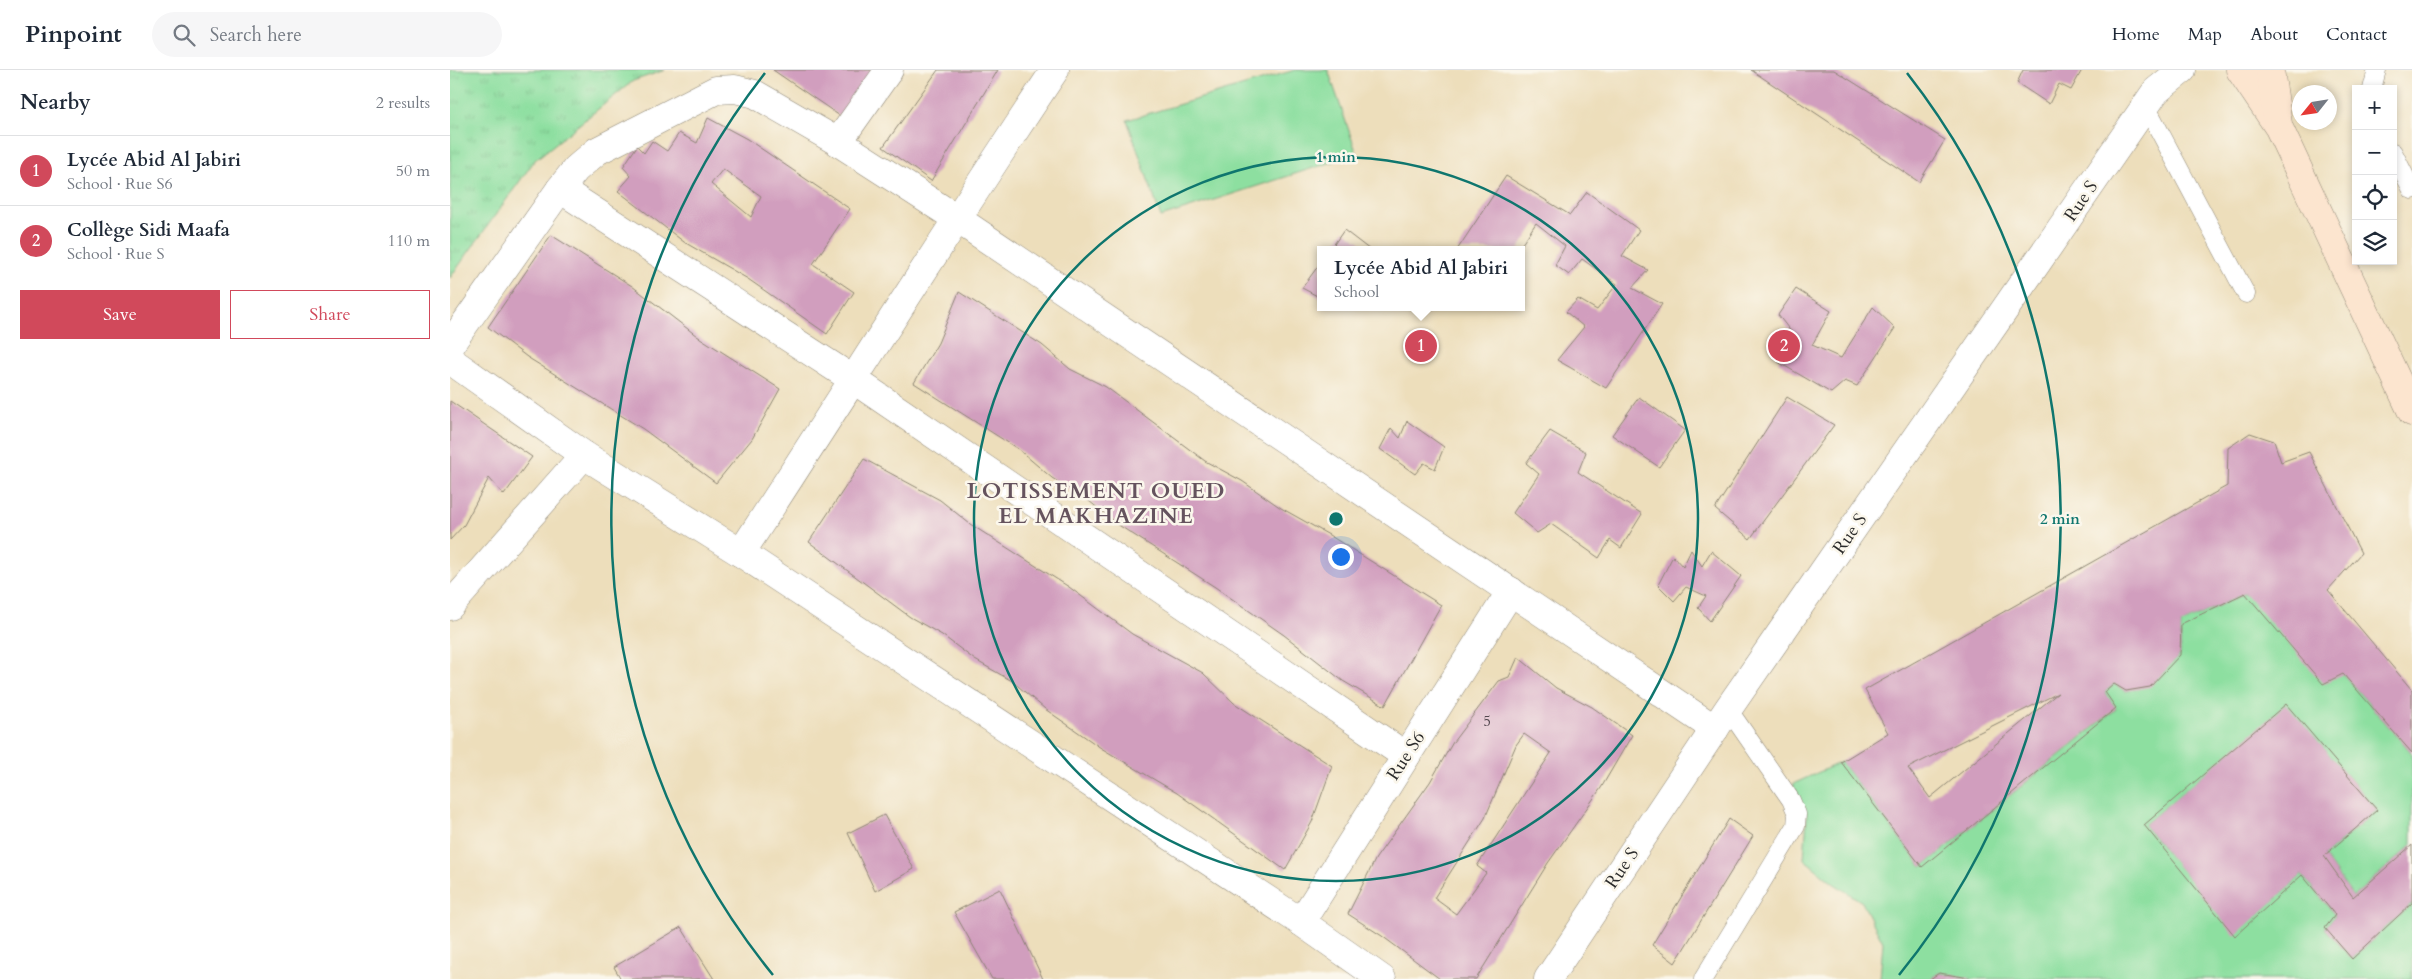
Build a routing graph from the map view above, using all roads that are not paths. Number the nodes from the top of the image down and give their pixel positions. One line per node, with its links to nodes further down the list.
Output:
1 (888, 70): 10 (street)
2 (1055, 70): 14 (street)
3 (2182, 70): 8 (street, Rue S)
4 (2240, 70): 9 (street)
5 (2270, 70): 9 (street)
6 (2376, 70): 7 (lane)
7 (2373, 85)
8 (2154, 89): 15 (lane); 24 (street, Rue S)
9 (2279, 128): 19 (street)
10 (838, 142): 12 (street); 14 (street)
11 (2397, 160): 13 (lane)
12 (560, 189): 16 (street); 18 (street)
13 (2412, 190)
14 (956, 218): 18 (street); 22 (street)
15 (2246, 294)
16 (450, 345)
17 (450, 360): 20 (street)
18 (854, 380): 21 (street); 25 (street)
19 (2412, 412)
20 (584, 455): 21 (street); 23 (street)
21 (740, 553): 26 (street)
22 (1511, 591): 24 (street); 25 (street, Rue S6)
23 (451, 604)
24 (1722, 719): 28 (street, Rue S); 29 (lane)
25 (1406, 756): 26 (street, Rue S6)
26 (1300, 922): 27 (street)
27 (1382, 979)
28 (1548, 979)
29 (1703, 979)

